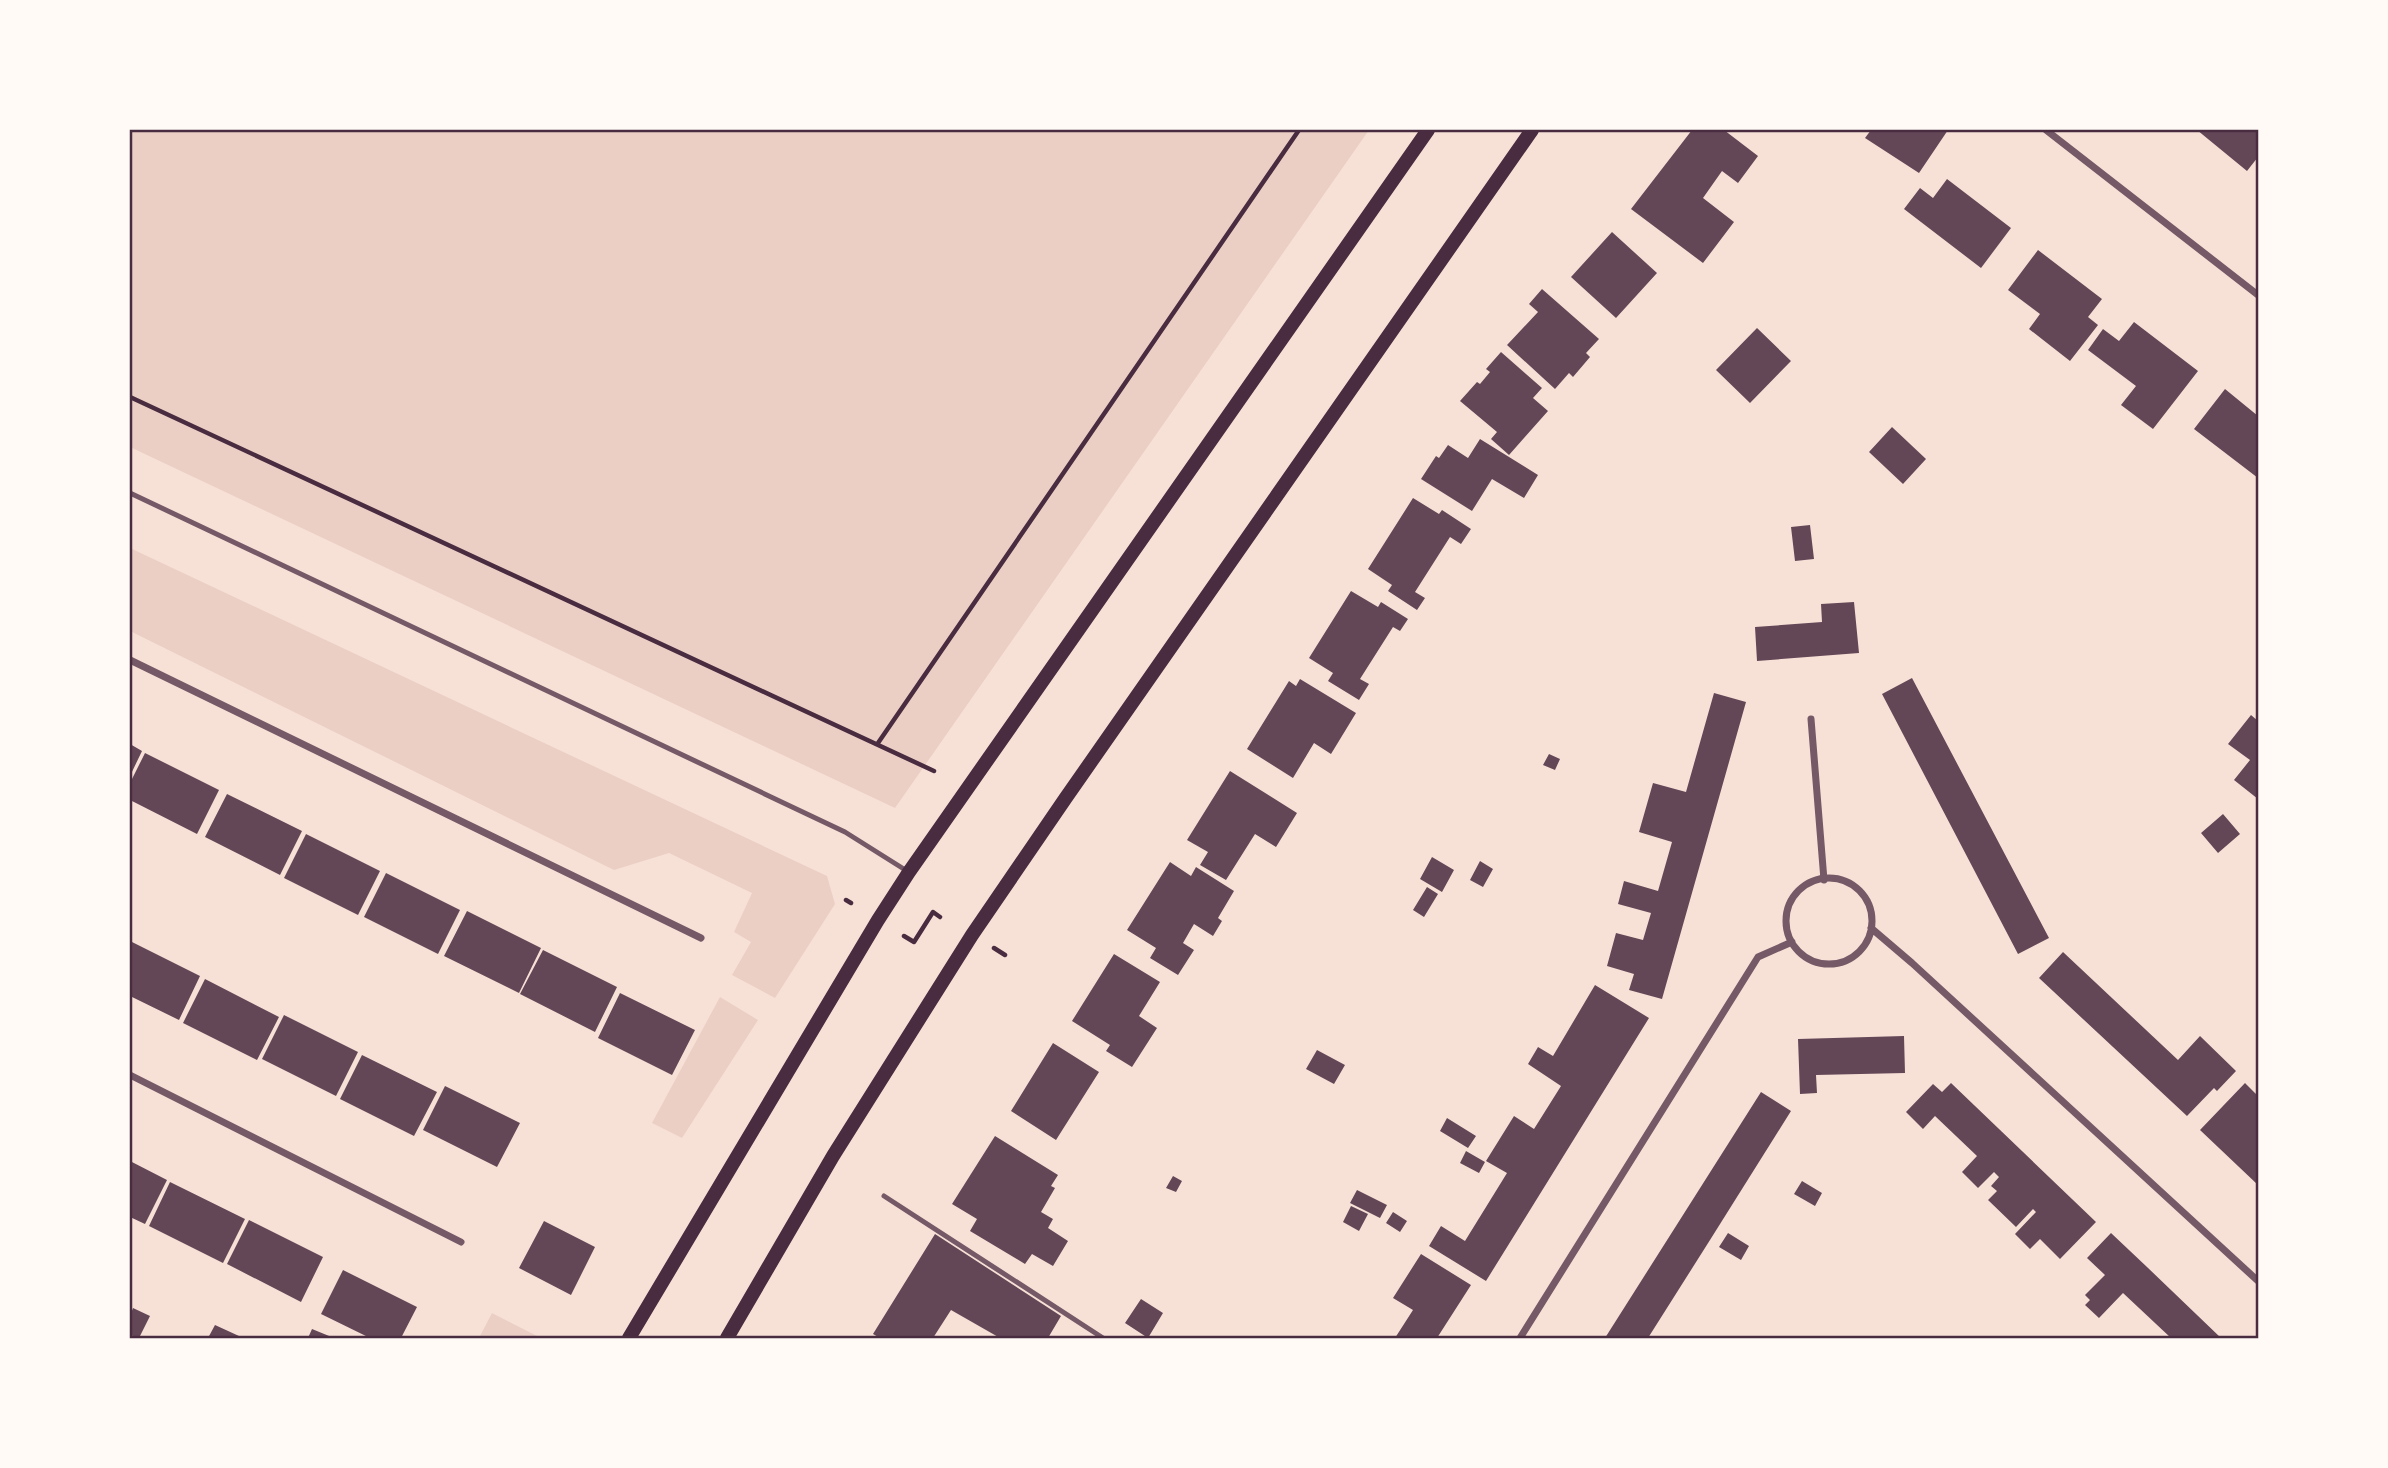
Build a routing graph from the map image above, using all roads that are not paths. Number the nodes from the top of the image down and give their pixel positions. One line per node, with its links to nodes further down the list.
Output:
1 (1427, 130): 8 (main road)
2 (1532, 130): 17 (main road)
3 (2046, 130): 4 (street)
4 (2259, 295)
5 (130, 493): 8 (lane)
6 (130, 660): 11 (street)
7 (1811, 719): 9 (street)
8 (909, 872): 18 (main road)
9 (1824, 880): 10 (street); 12 (street)
10 (1871, 929): 12 (street); 16 (street)
11 (701, 938)
12 (1792, 942): 20 (street)
13 (130, 1075): 15 (street)
14 (884, 1196): 19 (lane)
15 (461, 1242)
16 (2259, 1281)
17 (734, 1336)
18 (629, 1339)
19 (1103, 1339)
20 (1520, 1339)

